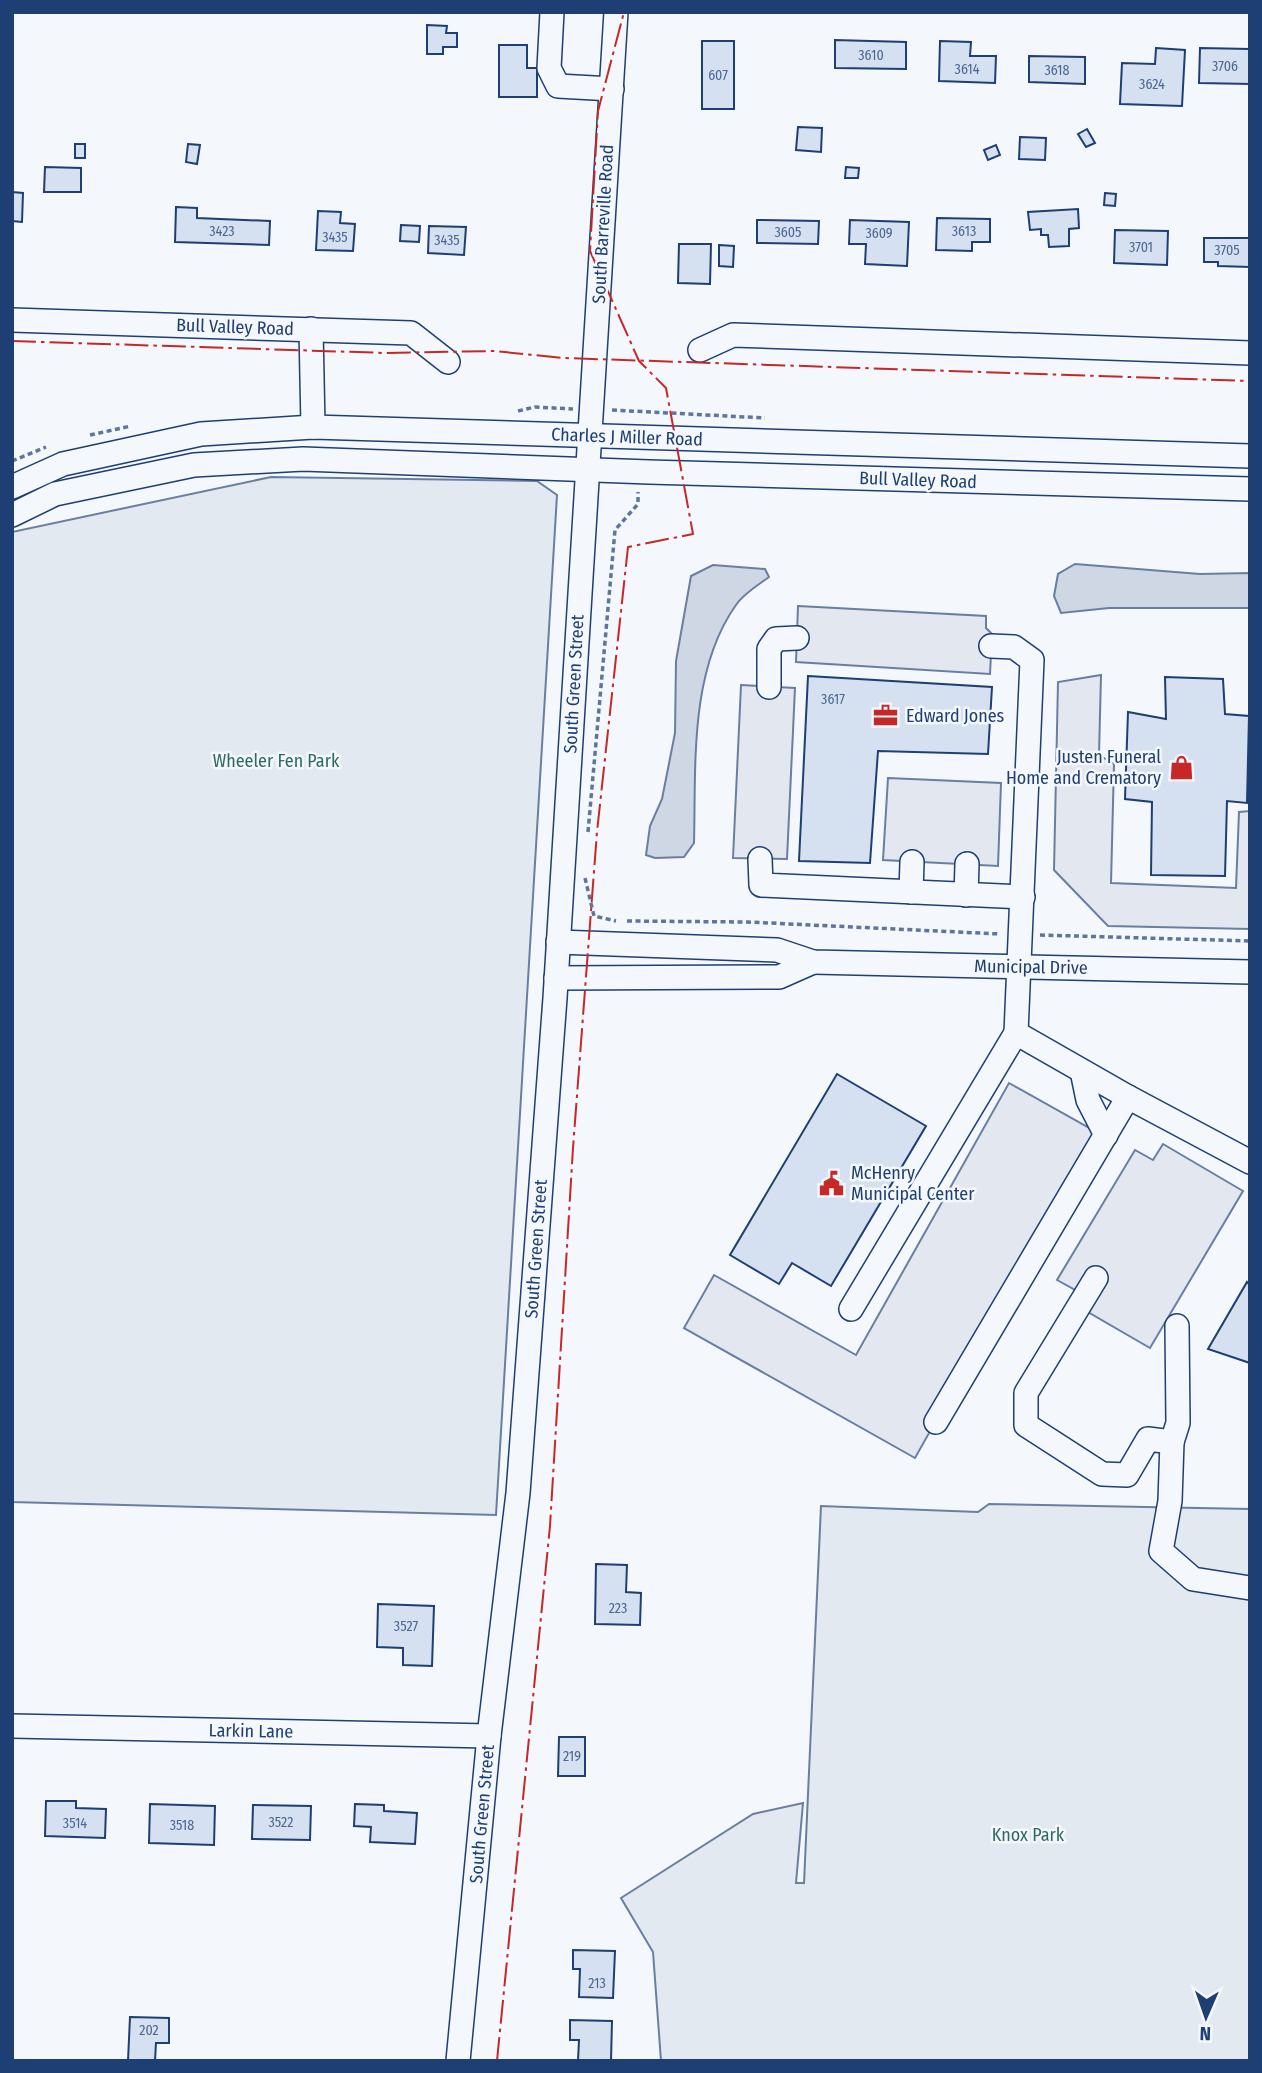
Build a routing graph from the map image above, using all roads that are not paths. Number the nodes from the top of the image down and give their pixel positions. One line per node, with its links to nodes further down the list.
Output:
1 (552, 12): 3 (street)
2 (616, 12): 3 (street, South Barreville Road)
3 (611, 89): 10 (street, South Barreville Road)
4 (12, 320): 5 (street, Bull Valley Road)
5 (311, 330): 8 (street, Bull Valley Road); 9 (street)
6 (700, 350): 7 (street)
7 (1250, 353)
8 (448, 362)
9 (313, 427): 10 (street, Charles J Miller Road); 13 (street, Charles J Miller Road)
10 (588, 436): 11 (street, Charles J Miller Road); 12 (street, South Green Street)
11 (1250, 456)
12 (587, 469): 14 (street, Bull Valley Road); 15 (street, Charles J Miller Road); 25 (street, South Green Street)
13 (12, 487)
14 (1250, 489)
15 (12, 515)
16 (797, 638): 18 (street)
17 (992, 646): 24 (street)
18 (769, 687)
19 (760, 859): 22 (street)
20 (912, 862): 22 (street)
21 (967, 864): 23 (street)
22 (911, 892): 23 (street)
23 (966, 895): 24 (street)
24 (1023, 897): 27 (street)
25 (558, 942): 26 (street, Municipal Drive); 29 (street, South Green Street)
26 (813, 962): 27 (street, Municipal Drive); 29 (street, Municipal Drive)
27 (1021, 966): 28 (street, Municipal Drive); 30 (street)
28 (1250, 972)
29 (555, 978): 42 (street, South Green Street)
30 (1016, 1033): 31 (street); 36 (street)
31 (1082, 1071): 32 (street); 33 (street)
32 (1128, 1097): 33 (street); 34 (street)
33 (1106, 1136): 38 (street)
34 (1250, 1162)
35 (1096, 1278): 39 (street)
36 (851, 1309)
37 (1177, 1326): 39 (street)
38 (936, 1423)
39 (1172, 1442): 40 (street)
40 (1250, 1588)
41 (12, 1726): 42 (street, Larkin Lane)
42 (489, 1736): 43 (street, South Green Street)
43 (458, 2061)

